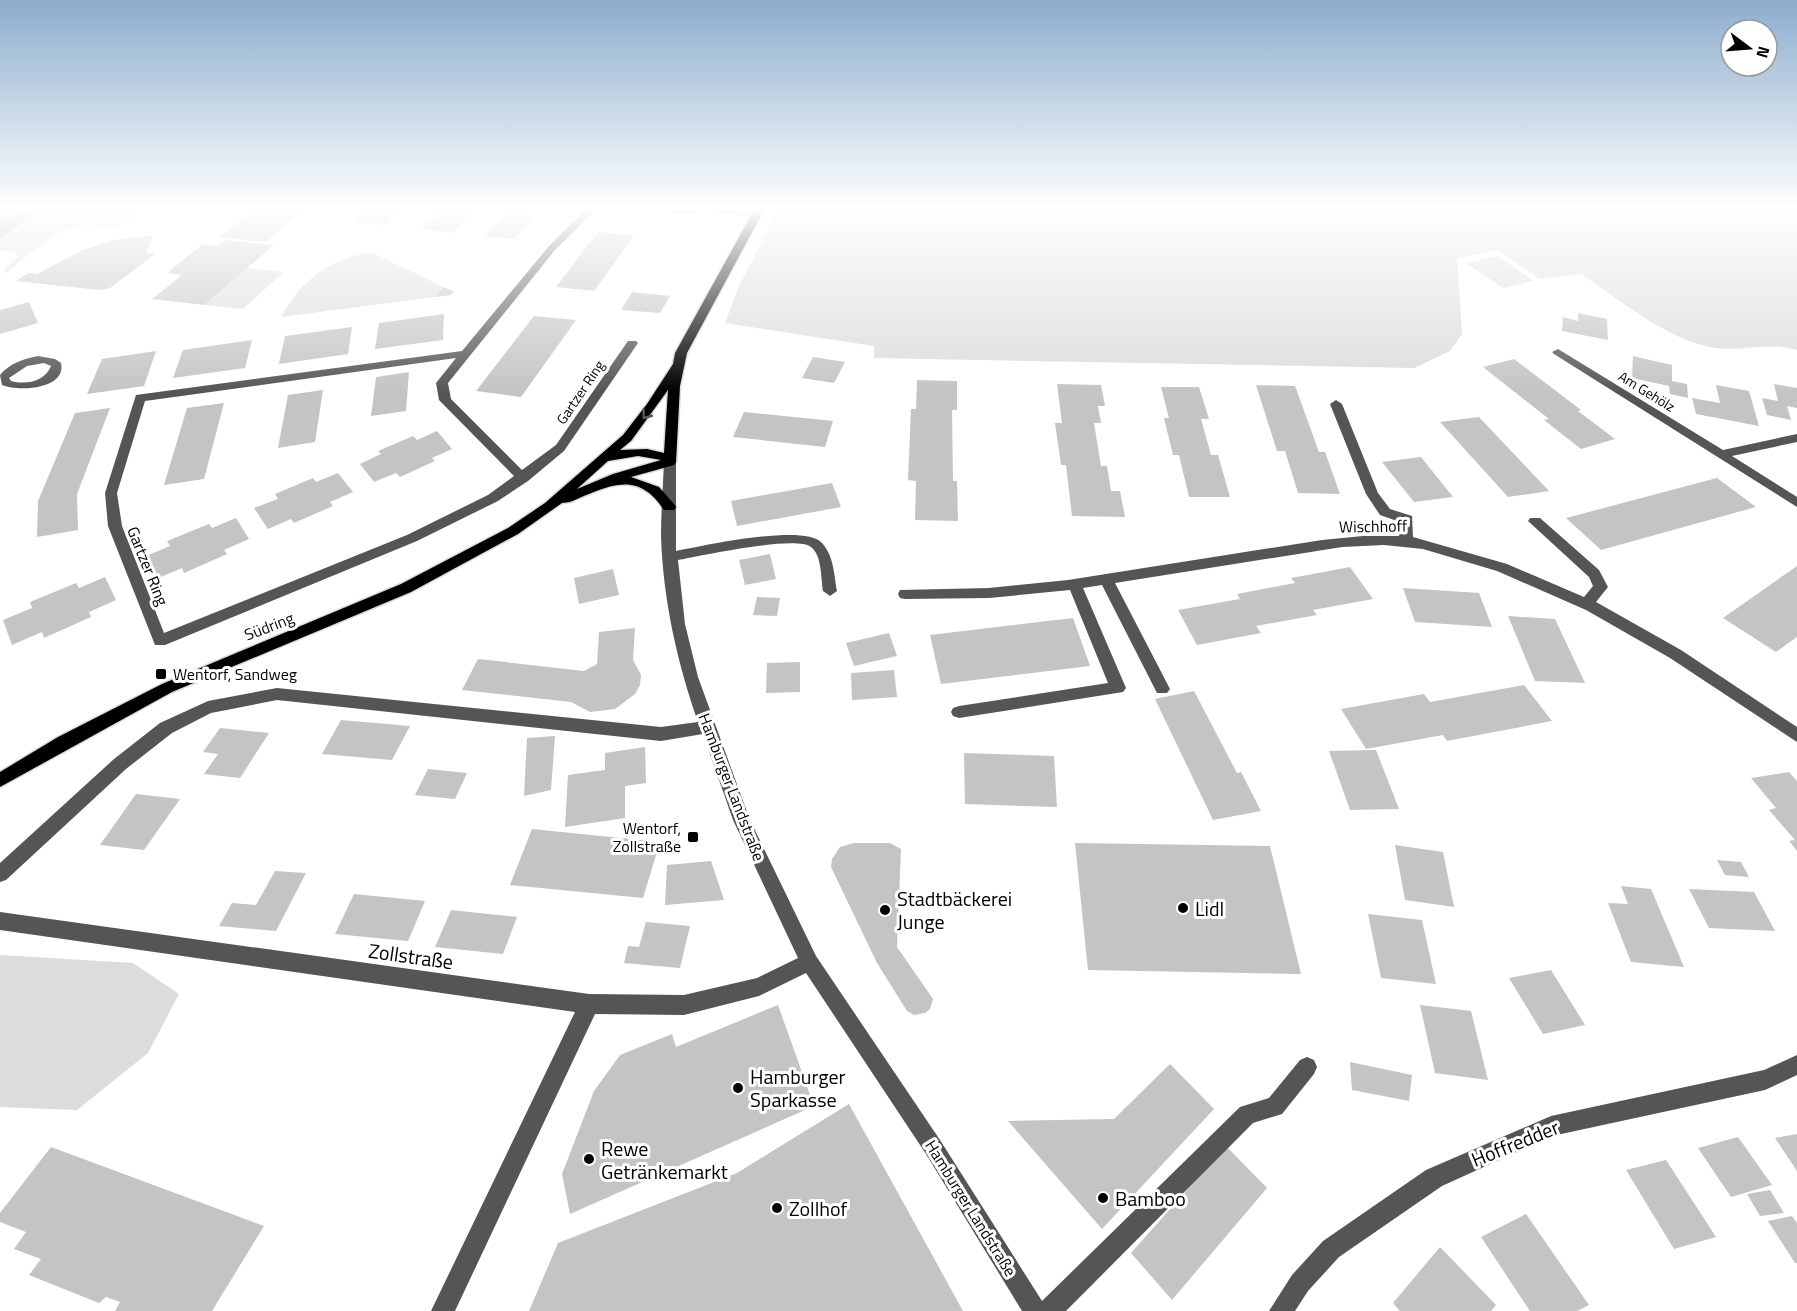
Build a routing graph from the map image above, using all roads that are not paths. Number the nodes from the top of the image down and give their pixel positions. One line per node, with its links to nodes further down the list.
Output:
1 (533, 271): 5 (street)
2 (725, 271): 6 (main road, Hamburger Landstraße)
3 (632, 343): 12 (street, Gartzer Ring)
4 (1558, 352): 9 (street, Am Gehölz)
5 (464, 354): 12 (street); 12 (street, Gartzer Ring)
6 (677, 366): 10 (main road, Südring, one-way to 10); 11 (main road, Hamburger Landstraße)
7 (1336, 404): 18 (street)
8 (1797, 438): 9 (street)
9 (1720, 455): 14 (street, Am Gehölz)
10 (605, 459): 11 (main road); 15 (main road, Südring)
11 (670, 461): 13 (main road, Südring); 16 (street, Hamburger Landstraße)
12 (523, 478)
13 (602, 483): 15 (main road, Südring); 16 (main road)
14 (1797, 503)
15 (550, 506): 29 (main road, Südring)
16 (669, 507): 19 (street, Hamburger Landstraße)
17 (1535, 521): 24 (street)
18 (1406, 541): 20 (street, Wischhoff); 24 (street, Wischhoff)
19 (669, 557): 22 (street); 27 (street, Hamburger Landstraße)
20 (1106, 578): 21 (street, Wischhoff); 25 (street)
21 (1074, 582): 23 (street, Wischhoff); 26 (street)
22 (830, 591)
23 (905, 594)
24 (1586, 604): 28 (street, Wischhoff)
25 (1162, 689)
26 (958, 712)
27 (708, 727): 30 (street); 32 (street, Hamburger Landstraße)
28 (1797, 735)
29 (0, 780)
30 (0, 874)
31 (0, 921): 33 (street, Zollstraße)
32 (809, 962): 33 (street, Zollstraße); 37 (street, Hamburger Landstraße)
33 (589, 1004): 36 (street)
34 (1797, 1065): 39 (street, Hoffredder)
35 (1306, 1067): 38 (street)
36 (442, 1311)
37 (1035, 1311)
38 (1048, 1311)
39 (1281, 1311)

